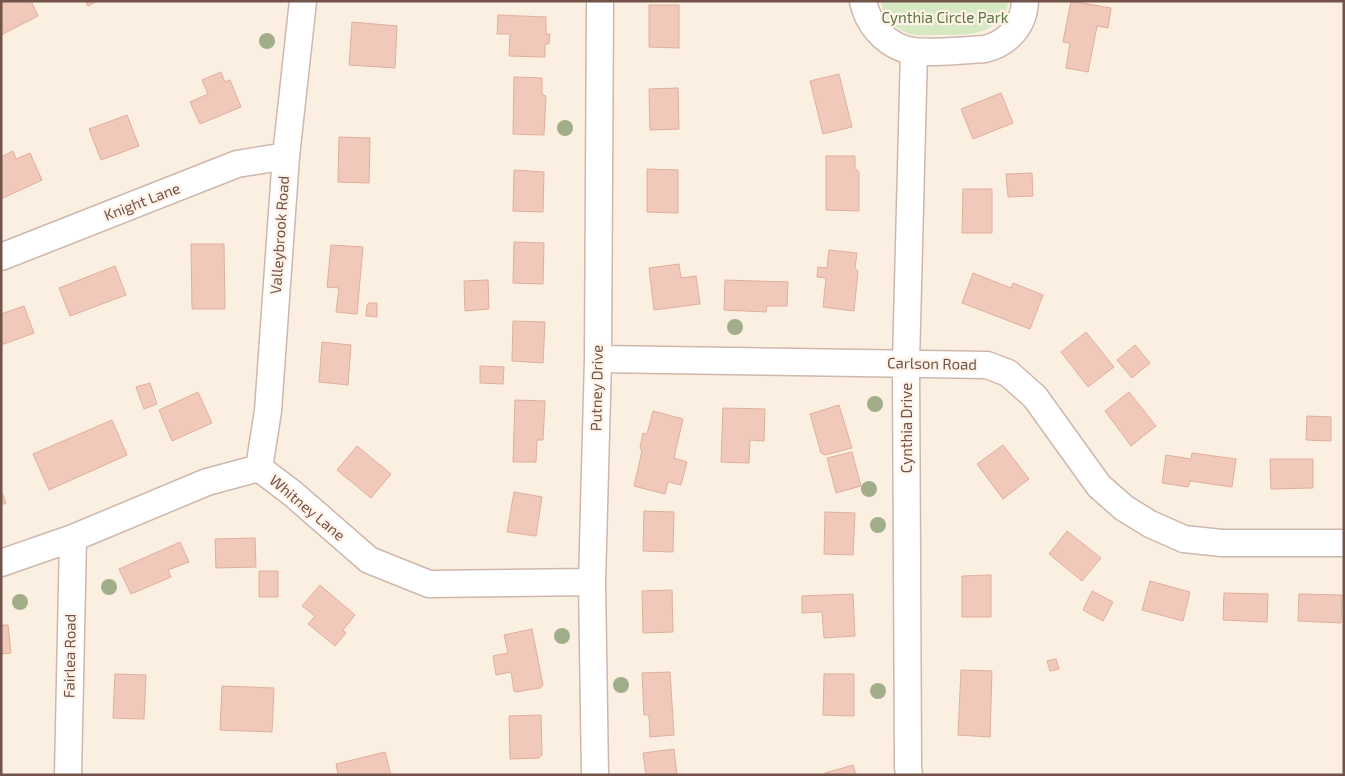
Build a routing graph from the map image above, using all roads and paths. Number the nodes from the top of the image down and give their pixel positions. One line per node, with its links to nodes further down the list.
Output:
1 (303, 1): 6 (street, Valleybrook Road)
2 (600, 1): 8 (street, Putney Drive)
3 (862, 1): 5 (street)
4 (1025, 1): 5 (street)
5 (914, 51): 9 (street, Cynthia Drive)
6 (286, 156): 7 (street, Knight Lane); 10 (street, Valleybrook Road)
7 (1, 257)
8 (598, 359): 9 (street, Carlson Road); 14 (street, Putney Drive)
9 (906, 363): 12 (street, Carlson Road); 17 (street, Cynthia Drive)
10 (258, 468): 11 (street, Whitney Lane); 14 (street, Whitney Lane)
11 (73, 538): 13 (street, Whitney Lane); 15 (street, Fairlea Road)
12 (1344, 543)
13 (1, 563)
14 (592, 582): 16 (street, Putney Drive)
15 (68, 775)
16 (595, 775)
17 (910, 775)

